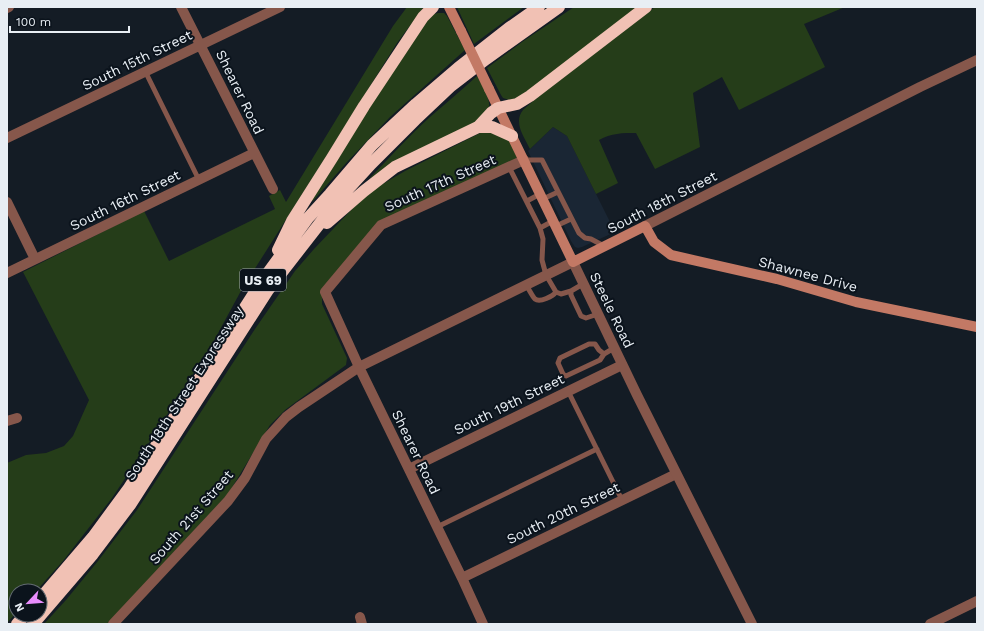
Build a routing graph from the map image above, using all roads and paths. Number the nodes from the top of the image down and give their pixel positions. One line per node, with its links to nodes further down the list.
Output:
1 (181, 7): 8 (street, Shearer Road)
2 (280, 7): 8 (street, South 15th Street)
3 (433, 7): 34 (highway)
4 (449, 7): 11 (main road, Steele Road, bridge)
5 (539, 7): 34 (highway, South 18th Street Expressway / US 69)
6 (559, 7): 28 (highway, South 18th Street Expressway / US 69)
7 (646, 7): 11 (highway)
8 (201, 45): 10 (street, South 15th Street); 15 (street, Shearer Road)
9 (977, 60): 26 (street, South 18th Street)
10 (145, 71): 14 (street, South 15th Street); 18 (lane)
11 (498, 108): 12 (highway); 13 (main road, Steele Road)
12 (478, 127): 13 (highway); 28 (highway)
13 (512, 136): 16 (main road, Steele Road)
14 (7, 138)
15 (254, 153): 18 (street, South 16th Street); 19 (street, Shearer Road)
16 (524, 160): 17 (street, South 17th Street); 20 (lane); 21 (main road, Steele Road)
17 (509, 167): 22 (lane); 38 (street, South 17th Street)
18 (199, 180): 30 (street, South 16th Street)
19 (273, 189)
20 (558, 192): 21 (lane); 24 (lane)
21 (542, 197): 22 (lane); 25 (main road, Steele Road)
22 (527, 201): 27 (lane)
23 (7, 202): 30 (street)
24 (571, 219): 25 (lane); 29 (lane)
25 (555, 224): 27 (lane); 31 (main road, Steele Road)
26 (645, 226): 29 (main road, South 18th Street); 41 (main road, Shawnee Drive)
27 (540, 228): 33 (lane)
28 (305, 243): 57 (highway, South 18th Street Expressway / US 69)
29 (604, 246): 31 (main road, South 18th Street)
30 (35, 259): 32 (street, South 16th Street)
31 (573, 262): 33 (street, South 18th Street); 35 (street, Steele Road)
32 (7, 272)
33 (546, 275): 36 (street, South 18th Street); 39 (lane)
34 (262, 281): 55 (highway, South 18th Street Expressway / US 69)
35 (583, 284): 37 (lane); 40 (street, Steele Road)
36 (526, 285): 39 (lane); 45 (street, South 18th Street)
37 (571, 291): 39 (lane); 40 (lane)
38 (325, 292): 45 (street, Shearer Road)
39 (556, 292)
40 (598, 314): 42 (street, Steele Road)
41 (977, 327)
42 (614, 348): 43 (lane); 44 (street, Steele Road)
43 (604, 354): 43 (lane)
44 (622, 365): 46 (street, South 19th Street); 51 (street, Steele Road)
45 (359, 367): 50 (street, Shearer Road); 58 (street, South 21st Street)
46 (568, 391): 49 (lane); 50 (street, South 19th Street)
47 (17, 418): 48 (street)
48 (7, 421)
49 (597, 449): 52 (lane); 53 (lane)
50 (409, 469): 53 (street, Shearer Road)
51 (676, 474): 52 (street, South 20th Street); 60 (street, Steele Road)
52 (622, 500): 54 (street, South 20th Street)
53 (437, 527): 54 (street, Shearer Road)
54 (462, 578): 59 (street, Shearer Road)
55 (48, 590)
56 (975, 604): 61 (street)
57 (33, 624)
58 (113, 624)
59 (483, 624)
60 (752, 624)
61 (930, 624)

